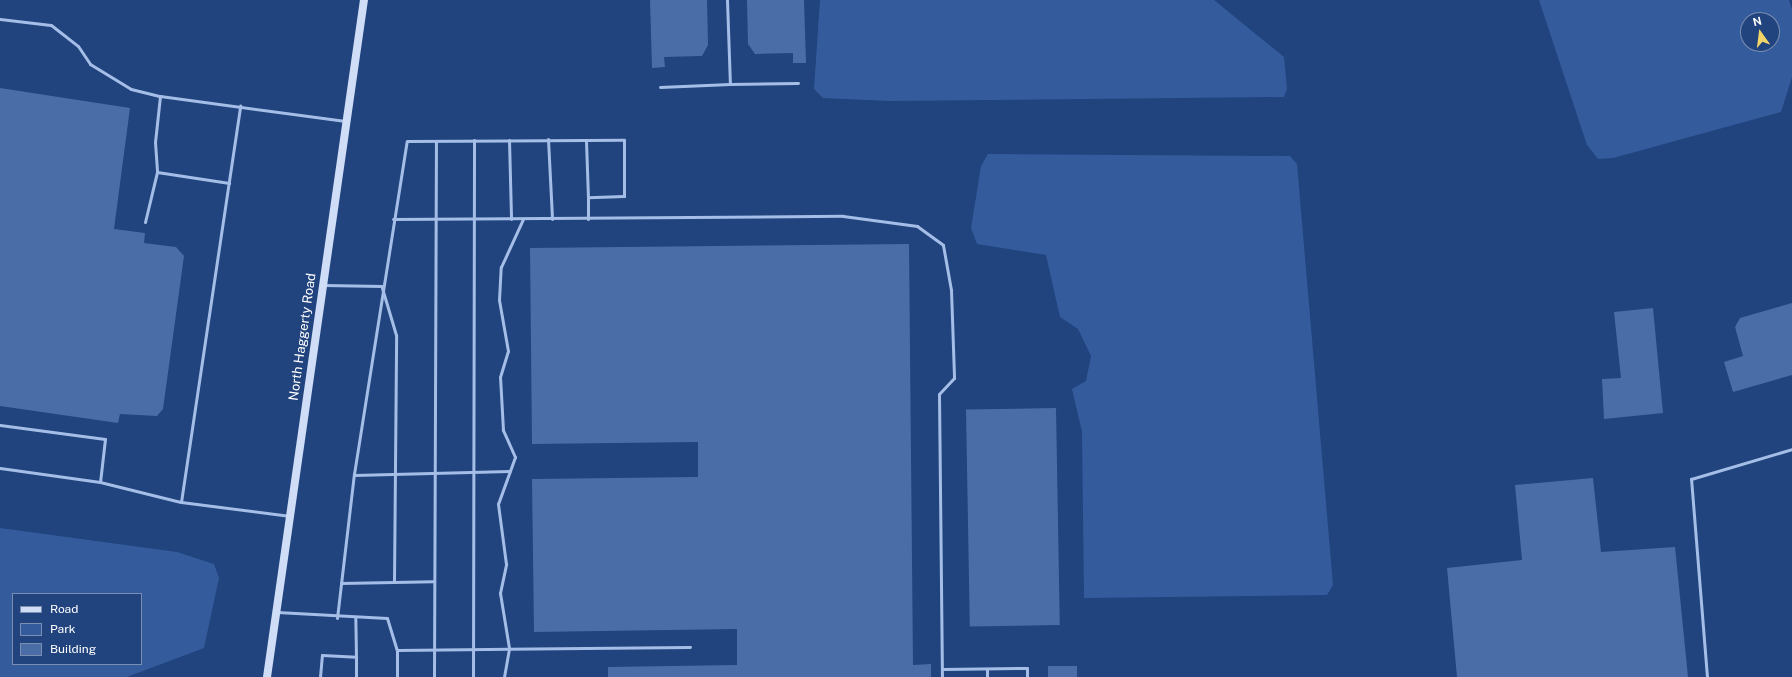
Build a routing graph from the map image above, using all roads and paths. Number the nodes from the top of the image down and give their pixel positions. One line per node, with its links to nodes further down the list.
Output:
1 (364, 0): 9 (street, North Haggerty Road)
2 (727, 0): 5 (lane)
3 (0, 19): 7 (lane)
4 (798, 83): 5 (lane)
5 (730, 84): 6 (lane)
6 (660, 87)
7 (160, 96): 8 (lane); 15 (lane)
8 (240, 105): 9 (lane); 16 (lane)
9 (346, 121): 26 (street, North Haggerty Road)
10 (548, 139): 12 (lane); 14 (lane); 21 (lane)
11 (474, 140): 12 (lane); 13 (lane); 24 (lane)
12 (509, 140): 19 (lane)
13 (436, 141): 18 (lane); 23 (lane)
14 (586, 141): 17 (lane); 17 (lane)
15 (157, 172): 16 (lane); 25 (lane)
16 (229, 184): 37 (lane)
17 (588, 197): 22 (lane)
18 (393, 219): 23 (lane); 27 (lane)
19 (511, 219): 20 (lane); 24 (lane)
20 (523, 219): 21 (lane); 31 (lane)
21 (552, 219): 22 (lane)
22 (588, 219): 51 (lane)
23 (434, 220): 24 (lane); 32 (lane)
24 (473, 221): 33 (lane)
25 (145, 222)
26 (323, 285): 27 (lane); 38 (street, North Haggerty Road)
27 (382, 286): 34 (lane); 35 (lane)
28 (0, 425): 36 (lane)
29 (1792, 449): 63 (lane)
30 (0, 468): 36 (lane)
31 (510, 471): 33 (lane); 46 (lane)
32 (433, 472): 33 (lane); 34 (lane); 39 (lane)
33 (471, 472): 49 (lane)
34 (395, 473): 35 (lane); 40 (lane)
35 (354, 474): 41 (lane)
36 (100, 482): 37 (lane)
37 (180, 502): 38 (lane)
38 (290, 516): 42 (street, North Haggerty Road)
39 (433, 581): 40 (lane); 48 (lane)
40 (394, 582): 41 (lane)
41 (341, 583): 43 (lane)
42 (277, 612): 43 (lane); 53 (street, North Haggerty Road)
43 (337, 618): 44 (lane)
44 (355, 618): 47 (lane); 50 (lane)
45 (690, 647): 46 (lane)
46 (509, 648): 49 (lane); 59 (lane)
47 (397, 650): 48 (lane); 56 (lane)
48 (433, 650): 49 (lane); 57 (lane)
49 (473, 650): 58 (lane)
50 (356, 657): 54 (lane); 55 (lane)
51 (942, 669): 52 (lane); 60 (lane)
52 (987, 669): 61 (lane); 62 (lane)
53 (267, 677)
54 (320, 677)
55 (356, 677)
56 (397, 677)
57 (434, 677)
58 (473, 677)
59 (504, 677)
60 (942, 677)
61 (987, 677)
62 (1027, 677)
63 (1707, 677)

